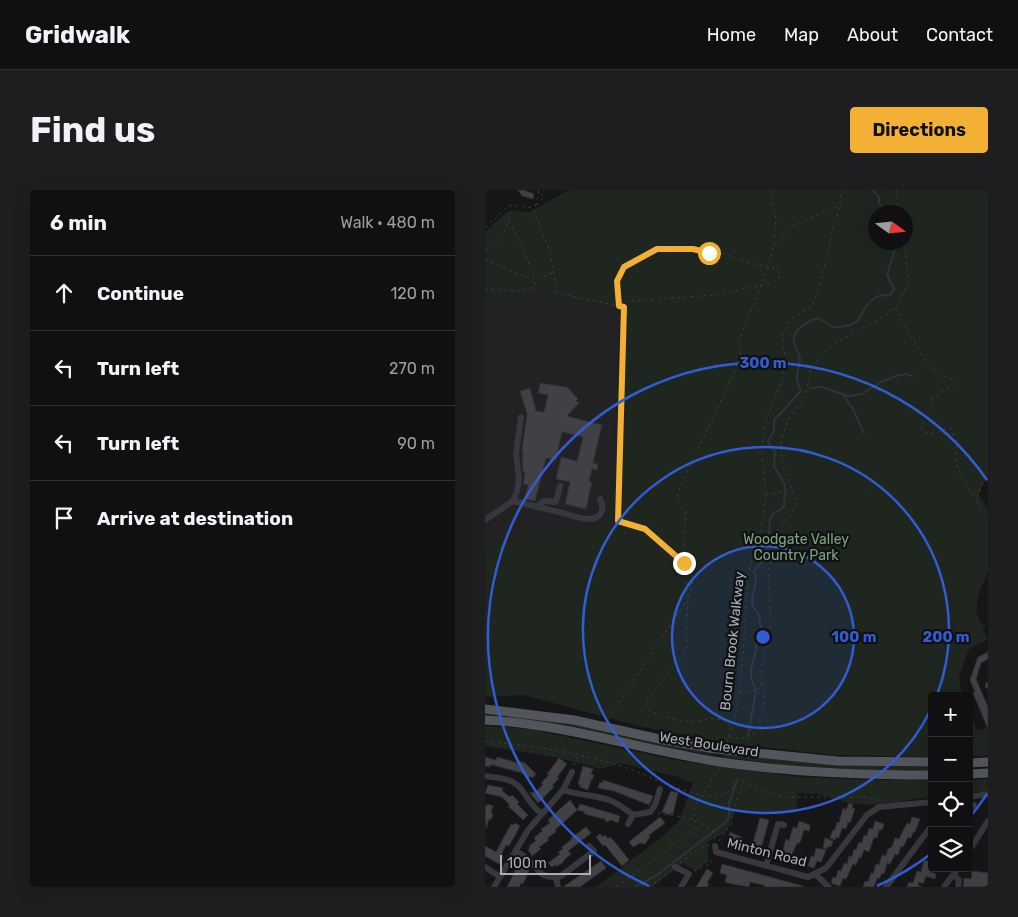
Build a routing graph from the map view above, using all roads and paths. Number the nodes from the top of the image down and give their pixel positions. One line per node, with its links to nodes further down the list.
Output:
1 (538, 190): 8 (path); 8 (path)
2 (770, 190): 11 (path)
3 (841, 190): 7 (path, Bourn Brook Walkway)
4 (896, 190): 6 (path)
5 (511, 205): 8 (path); 9 (path); 10 (path)
6 (899, 205)
7 (839, 206): 11 (path); 27 (path, Bourn Brook Walkway)
8 (535, 207): 16 (path)
9 (509, 222): 12 (path); 17 (path)
10 (485, 227)
11 (773, 247): 15 (path)
12 (485, 250)
13 (906, 250): 22 (path)
14 (485, 260): 17 (path)
15 (769, 266): 18 (path); 18 (path); 20 (path)
16 (554, 273): 17 (path); 21 (path)
17 (536, 281): 19 (path)
18 (761, 285): 20 (path); 34 (path)
19 (485, 289)
20 (619, 302): 21 (path)
21 (619, 306): 34 (path)
22 (895, 307): 26 (path); 29 (path)
23 (521, 417): 30 (street)
24 (988, 480): 29 (path)
25 (560, 486): 31 (street)
26 (792, 490): 27 (path); 37 (path)
27 (766, 495): 39 (path, Bourn Brook Walkway)
28 (600, 499): 31 (street)
29 (976, 499): 32 (path)
30 (513, 500): 31 (street); 33 (street)
31 (537, 507)
32 (988, 514)
33 (485, 520)
34 (688, 599): 43 (path); 44 (path)
35 (988, 624): 36 (path)
36 (983, 626)
37 (762, 678): 38 (path); 40 (path)
38 (758, 691): 39 (path); 40 (path)
39 (738, 692): 44 (path, Bourn Brook Walkway)
40 (765, 694): 45 (path)
41 (485, 709): 49 (main road, West Boulevard)
42 (485, 720): 56 (main road, West Boulevard)
43 (605, 725)
44 (732, 727): 45 (path, Bourn Brook Walkway)
45 (729, 737): 47 (path, Bourn Brook Walkway)
46 (485, 741): 48 (path)
47 (725, 747)
48 (578, 754): 52 (path); 62 (path)
49 (928, 762)
50 (988, 762): 51 (main road)
51 (973, 763)
52 (572, 772): 60 (street)
53 (718, 772): 62 (path)
54 (988, 773): 55 (main road)
55 (973, 774)
56 (928, 775)
57 (485, 776): 67 (street)
58 (743, 782): 62 (path); 65 (path); 77 (path)
59 (660, 789): 66 (street)
60 (563, 790): 67 (street); 68 (street)
61 (988, 794): 63 (street)
62 (703, 796): 69 (path)
63 (973, 796)
64 (928, 802): 65 (street)
65 (878, 804): 84 (street, Minton Road)
66 (650, 812): 68 (street); 69 (path)
67 (541, 813): 78 (street)
68 (637, 814): 71 (street)
69 (694, 819): 74 (path); 90 (path)
70 (988, 821): 75 (street)
71 (628, 824)
72 (778, 824): 79 (street)
73 (931, 827): 94 (street)
74 (715, 836)
75 (973, 845)
76 (589, 846): 87 (street)
77 (716, 849): 79 (street, Minton Road); 81 (path); 83 (path)
78 (516, 851): 86 (street); 87 (street)
79 (766, 866): 84 (street, Minton Road)
80 (485, 867): 86 (street)
81 (675, 867): 83 (street); 91 (path)
82 (956, 872): 85 (street)
83 (689, 874): 92 (street)
84 (815, 874): 93 (street)
85 (954, 875): 95 (street); 96 (street)
86 (500, 876): 88 (street)
87 (556, 877): 89 (street)
88 (494, 887)
89 (557, 887)
90 (616, 887)
91 (649, 887)
92 (681, 887)
93 (829, 887)
94 (886, 887)
95 (944, 887)
96 (957, 887)

